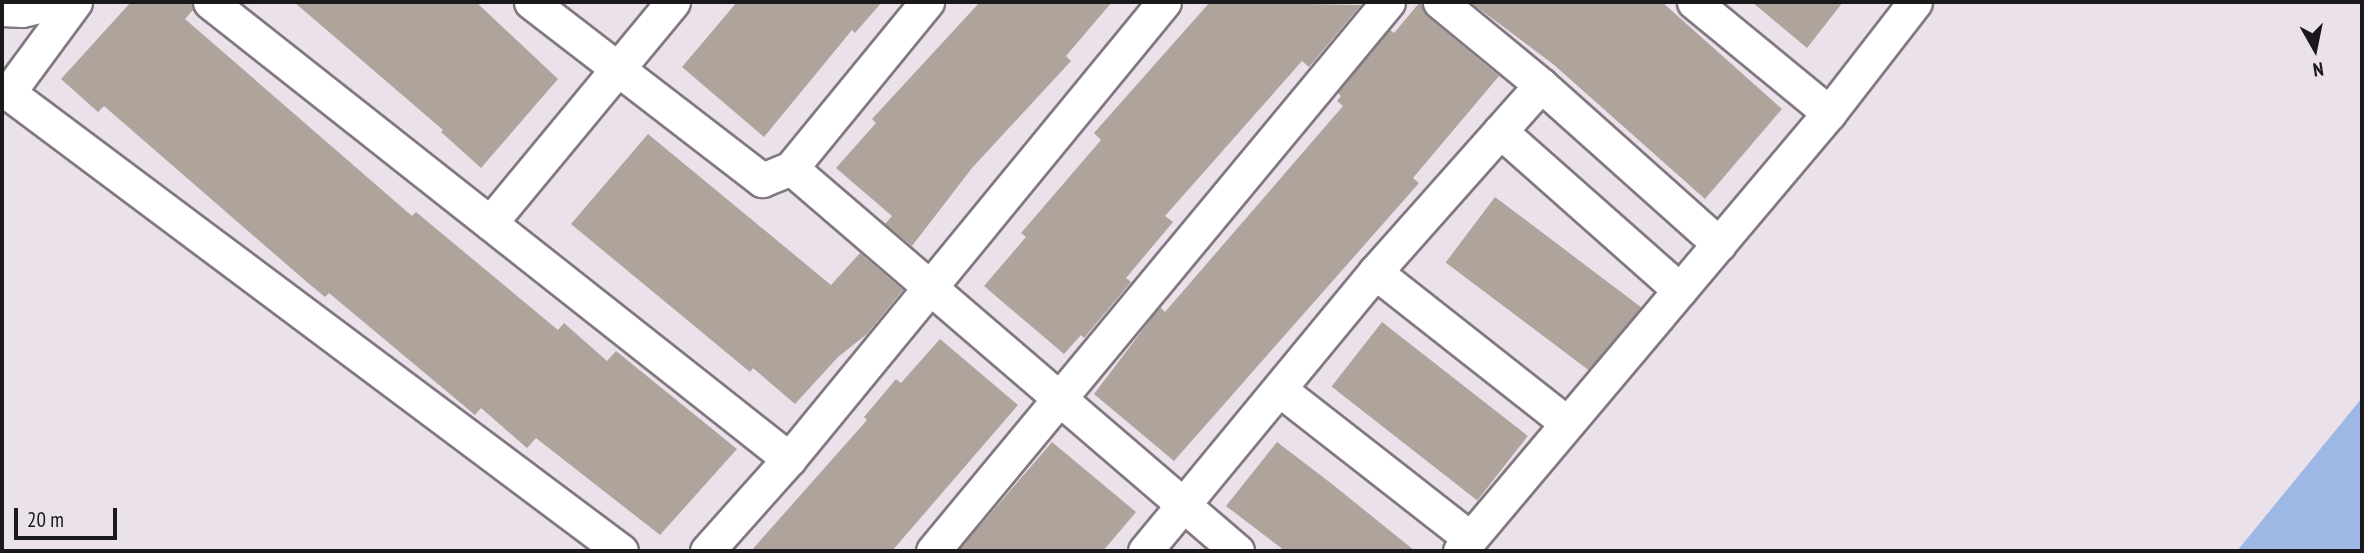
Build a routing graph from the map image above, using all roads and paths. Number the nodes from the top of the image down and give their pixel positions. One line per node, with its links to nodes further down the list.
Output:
1 (56, 2): 12 (street)
2 (75, 2): 15 (street)
3 (209, 2): 19 (street)
4 (531, 2): 13 (street)
5 (673, 2): 13 (street)
6 (927, 2): 18 (street)
7 (1164, 2): 22 (street)
8 (1388, 2): 25 (street)
9 (1440, 2): 14 (street)
10 (1694, 2): 16 (street)
11 (1915, 2): 16 (street)
12 (2, 9)
13 (616, 70): 18 (street); 19 (street)
14 (1541, 85): 17 (street); 20 (street)
15 (5, 90): 30 (street)
16 (1829, 113): 20 (street)
17 (1500, 131): 21 (street); 23 (street)
18 (791, 168): 22 (street)
19 (490, 223): 27 (street)
20 (1719, 244): 23 (street)
21 (1375, 272): 24 (street); 26 (street)
22 (930, 286): 25 (street); 27 (street)
23 (1680, 290): 26 (street)
24 (1279, 389): 28 (street); 29 (street)
25 (1062, 398): 28 (street); 32 (street)
26 (1567, 423): 29 (street)
27 (789, 459): 31 (street)
28 (1183, 506): 33 (street); 34 (street)
29 (1465, 545)
30 (621, 551)
31 (707, 551)
32 (933, 551)
33 (1145, 551)
34 (1237, 551)

